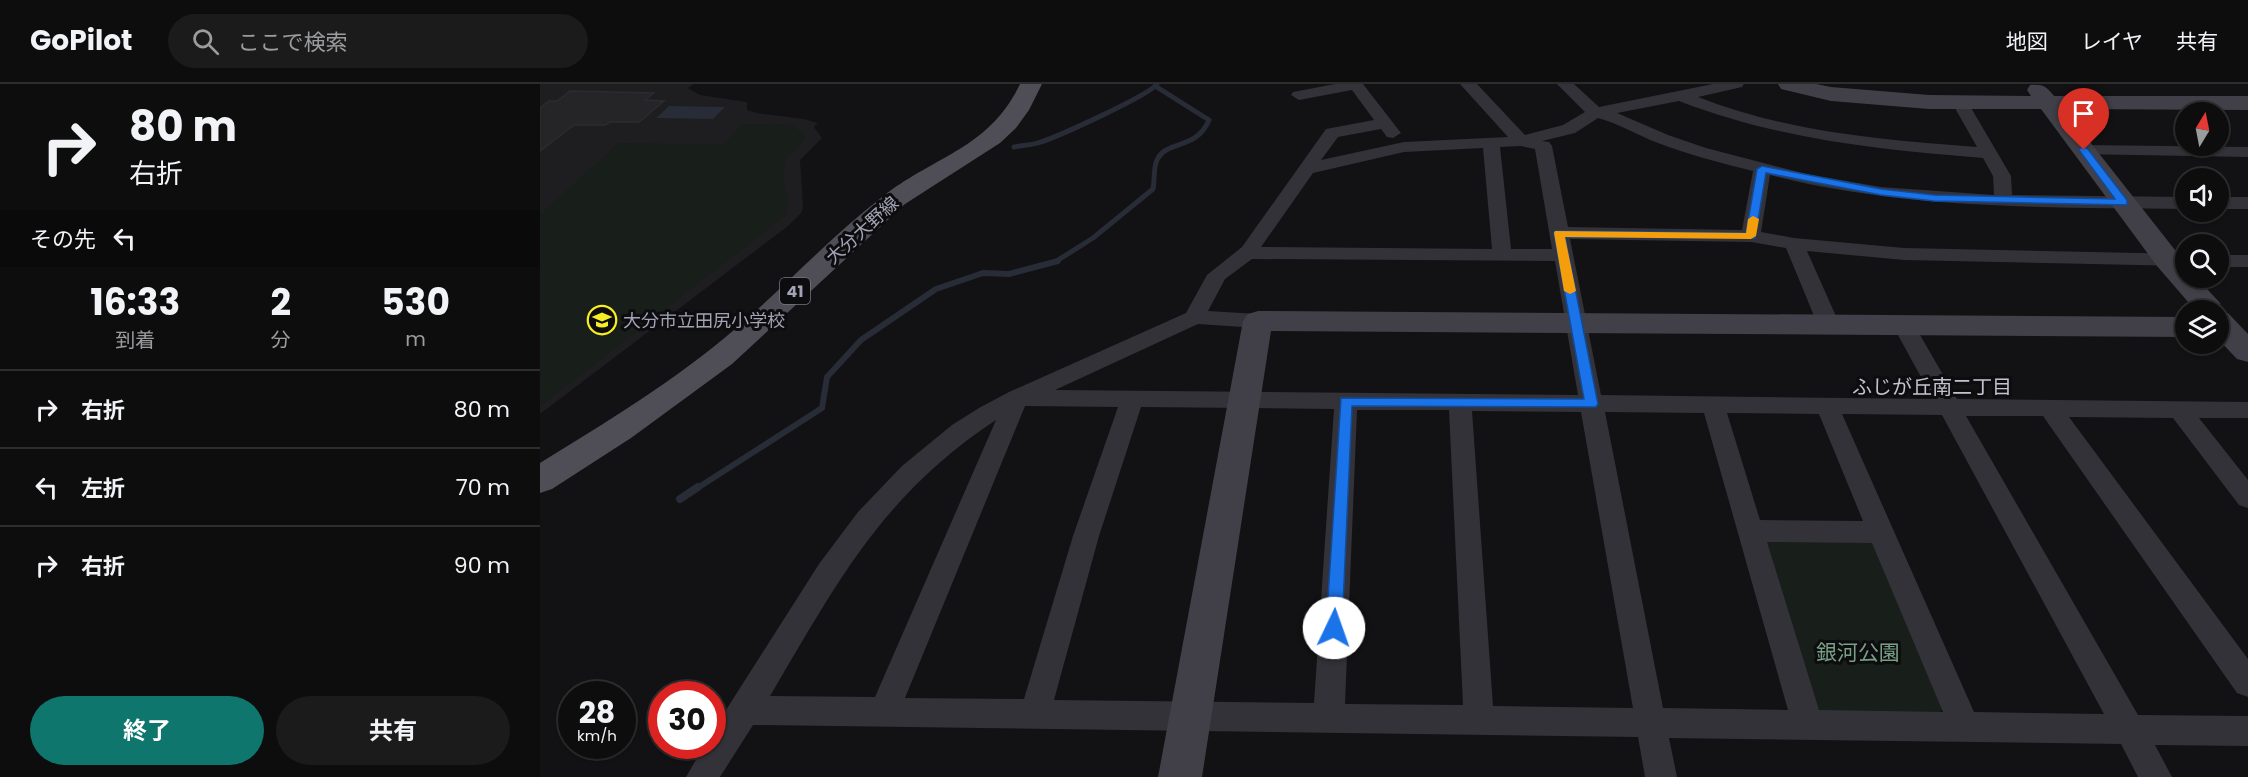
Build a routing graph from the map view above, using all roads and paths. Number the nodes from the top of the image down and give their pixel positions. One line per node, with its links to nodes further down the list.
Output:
1 (1030, 84): 57 (main road, 大分大野線 / 41)
2 (1355, 84): 9 (street); 14 (street)
3 (1468, 84): 15 (street)
4 (1565, 84): 13 (street)
5 (1665, 84): 10 (street)
6 (1736, 84): 10 (street)
7 (1789, 84): 11 (street)
8 (2040, 93): 11 (street); 12 (street); 18 (street)
9 (1299, 95)
10 (1679, 96): 13 (street); 20 (street)
11 (1959, 101): 20 (street)
12 (2248, 103)
13 (1595, 112): 15 (street); 22 (street)
14 (1385, 123): 17 (street); 21 (street)
15 (1521, 141): 16 (street); 29 (street)
16 (1491, 144): 17 (street); 32 (street)
17 (1404, 147): 21 (street)
18 (2084, 150): 19 (street); 24 (street)
19 (2248, 152)
20 (1989, 153): 23 (street)
21 (1305, 169): 31 (street)
22 (1762, 169): 23 (street); 28 (street)
23 (2003, 201): 24 (street)
24 (2123, 202): 25 (street); 33 (street)
25 (2175, 203)
26 (2229, 203): 27 (street)
27 (2248, 203)
28 (1751, 236): 29 (street); 30 (street)
29 (1562, 244): 32 (street); 39 (street)
30 (1794, 244): 34 (street); 40 (street)
31 (1249, 254): 32 (street); 37 (street)
32 (1502, 254)
33 (2175, 259)
34 (2175, 260)
35 (2229, 261): 36 (street)
36 (2248, 261)
37 (1195, 317): 38 (street); 45 (street)
38 (1258, 321): 39 (street); 47 (street)
39 (1576, 323): 40 (street); 50 (street)
40 (1828, 323): 41 (street)
41 (1904, 326): 42 (street); 53 (street)
42 (2175, 327)
43 (2229, 333): 44 (street)
44 (2248, 352)
45 (1017, 398): 46 (street); 62 (street); 63 (street)
46 (1132, 399): 47 (street); 64 (street)
47 (1244, 400): 48 (street); 65 (street)
48 (1346, 401): 49 (street); 66 (street)
49 (1460, 402): 50 (street); 67 (street)
50 (1591, 404): 51 (street); 68 (street)
51 (1713, 405): 52 (street); 59 (street)
52 (1827, 406): 53 (street); 60 (street)
53 (1949, 407): 54 (street); 71 (street)
54 (2050, 408): 55 (street); 61 (street)
55 (2179, 410): 56 (street); 58 (street)
56 (2248, 410)
57 (540, 480)
58 (2248, 498)
59 (1751, 531): 60 (street); 69 (street)
60 (1881, 532): 70 (street)
61 (2248, 683)
62 (744, 710): 63 (street); 73 (street)
63 (884, 712): 64 (street)
64 (1035, 714): 65 (street)
65 (1190, 716): 66 (street); 74 (street)
66 (1329, 718): 67 (street)
67 (1479, 720): 68 (street)
68 (1651, 723): 69 (street); 75 (street)
69 (1808, 725): 70 (street)
70 (1965, 727): 71 (street)
71 (2130, 729): 72 (street); 76 (street)
72 (2248, 731)
73 (702, 777)
74 (1180, 777)
75 (1661, 777)
76 (2156, 777)

